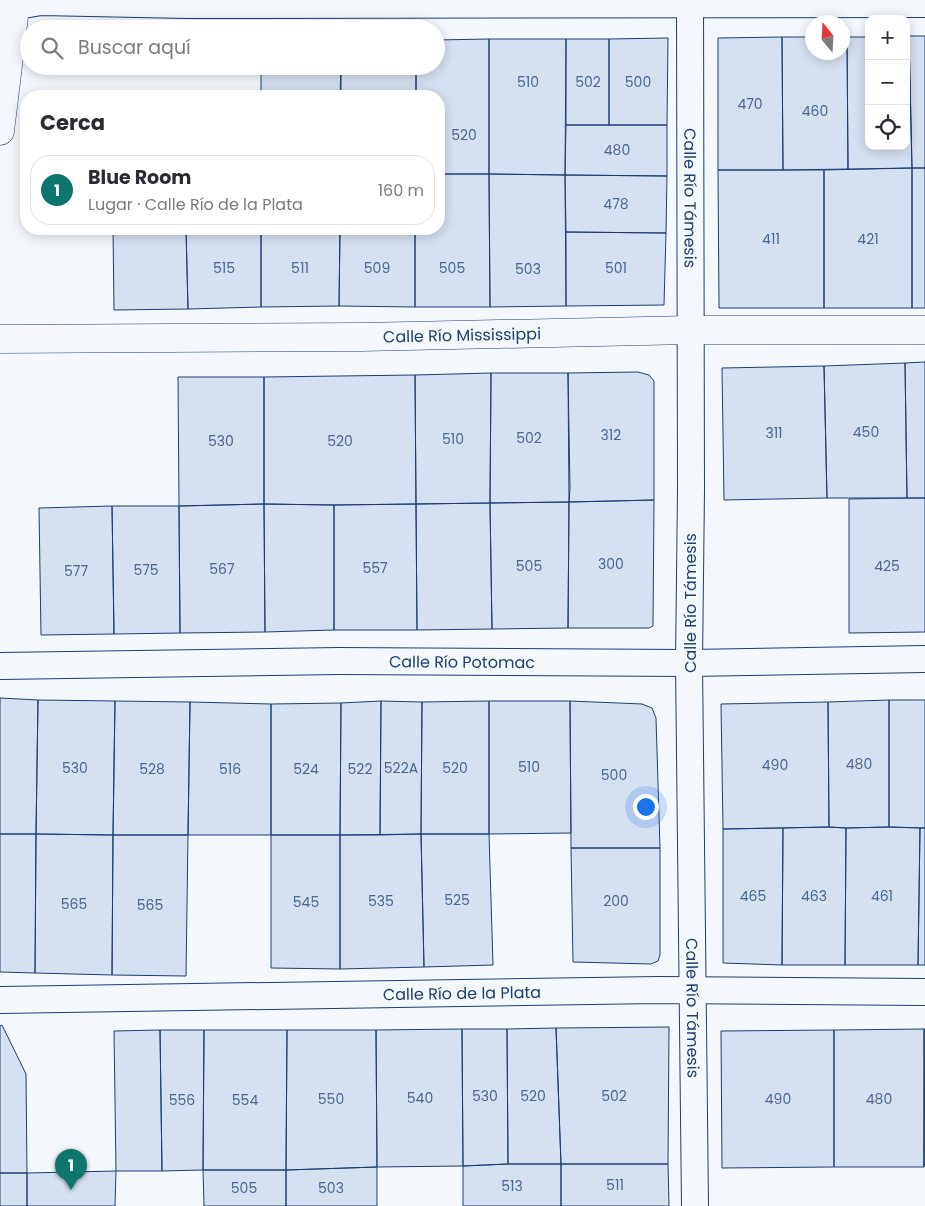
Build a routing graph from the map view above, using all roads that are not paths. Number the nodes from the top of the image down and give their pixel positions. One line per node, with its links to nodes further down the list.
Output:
1 (690, 2): 2 (street); 3 (street); 5 (street, Calle Río Támesis)
2 (925, 4)
3 (11, 5): 4 (street)
4 (0, 131)
5 (690, 330): 6 (street, Calle Río Mississippi); 7 (street, Calle Río Mississippi); 9 (street, Calle Río Támesis)
6 (925, 330)
7 (0, 339)
8 (925, 659): 9 (street, Calle Río Potomac)
9 (690, 663): 10 (street, Calle Río Potomac); 11 (street, Calle Río Támesis)
10 (0, 666)
11 (693, 990): 12 (street, Calle Río de la Plata); 13 (street, Calle Río de la Plata); 14 (street, Calle Río Támesis)
12 (925, 992)
13 (0, 1000)
14 (695, 1206)

